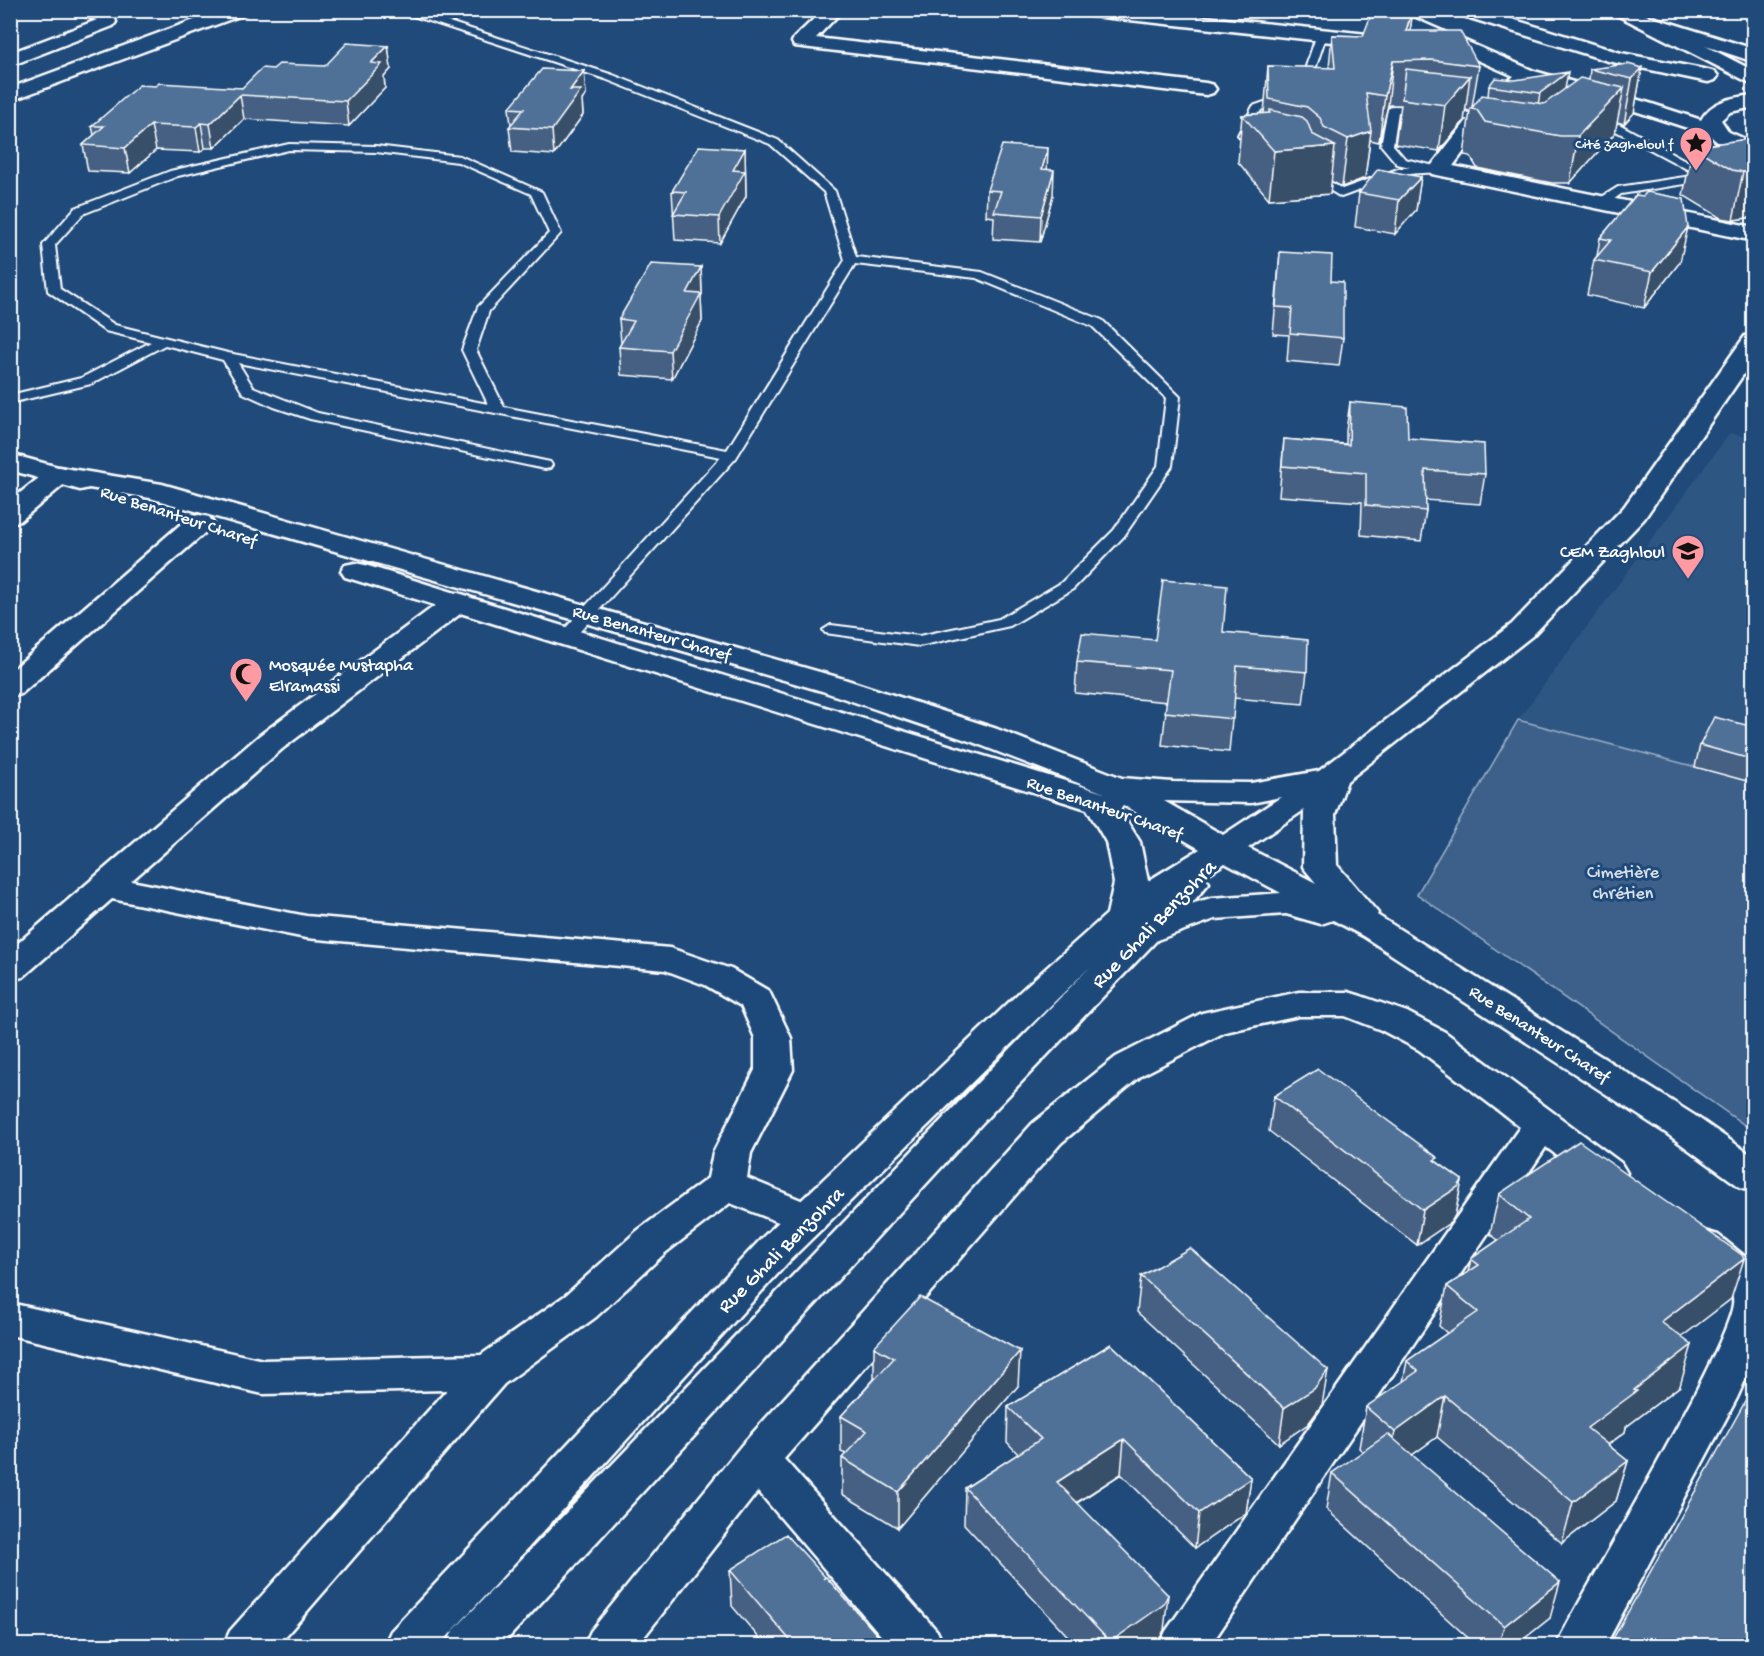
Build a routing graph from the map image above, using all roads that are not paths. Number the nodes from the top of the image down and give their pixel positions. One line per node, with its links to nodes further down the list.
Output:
1 (85, 10): 18 (street)
2 (239, 10): 23 (street)
3 (400, 10): 34 (lane)
4 (834, 10): 22 (street)
5 (1083, 10): 12 (street)
6 (1378, 10): 15 (street)
7 (1463, 10): 16 (street)
8 (1522, 10): 16 (street)
9 (1748, 10): 10 (street)
10 (1754, 13)
11 (1628, 14): 14 (street); 17 (street)
12 (1201, 16): 13 (street)
13 (1321, 36): 15 (street); 28 (lane)
14 (1685, 45): 20 (street); 21 (street)
15 (1468, 50): 19 (street)
16 (1603, 54): 20 (street)
17 (1754, 56)
18 (10, 60)
19 (1527, 75): 25 (street); 27 (street)
20 (1708, 76): 25 (street)
21 (1754, 79)
22 (1206, 89)
23 (10, 95)
24 (1754, 100): 25 (street)
25 (1718, 117): 29 (street)
26 (1580, 120): 32 (lane)
27 (1475, 129): 31 (street); 31 (lane)
28 (1250, 148)
29 (1754, 150)
30 (1309, 165): 31 (lane)
31 (1439, 170): 32 (street)
32 (1601, 203): 33 (street)
33 (1754, 234)
34 (851, 260): 40 (lane); 48 (lane)
35 (163, 341): 37 (lane); 38 (lane); 39 (lane)
36 (1754, 341): 51 (street, Rue Ghali Benzohra)
37 (228, 357): 39 (lane); 42 (lane)
38 (10, 399)
39 (498, 409): 40 (lane)
40 (730, 454): 47 (lane)
41 (10, 462): 43 (street, Rue Benanteur Charef)
42 (545, 465)
43 (59, 475): 44 (street); 45 (street, Rue Benanteur Charef); 47 (street, Rue Benanteur Charef)
44 (10, 515)
45 (199, 523): 46 (street, Rue Benanteur Charef); 50 (street)
46 (458, 602): 49 (street, Rue Benanteur Charef); 54 (street)
47 (588, 614): 49 (lane); 52 (street, Rue Benanteur Charef)
48 (831, 630)
49 (568, 635): 52 (street, Rue Benanteur Charef)
50 (10, 688)
51 (1332, 777): 52 (street); 53 (street, Rue Ghali Benzohra); 56 (street)
52 (1106, 794): 53 (street, Rue Benanteur Charef); 55 (street)
53 (1224, 849): 55 (street, Rue Ghali Benzohra); 56 (street, Rue Benanteur Charef)
54 (106, 887): 57 (street); 60 (street)
55 (1134, 926): 56 (street); 62 (street, Rue Ghali Benzohra); 70 (street, Rue Ghali Benzohra)
56 (1375, 928): 59 (street, Rue Benanteur Charef)
57 (10, 969)
58 (1542, 1124): 61 (street); 67 (street); 73 (street)
59 (1754, 1177)
60 (726, 1185): 62 (street); 66 (street)
61 (1638, 1196)
62 (809, 1219): 69 (street, Rue Ghali Benzohra)
63 (1676, 1225): 64 (street)
64 (1754, 1300): 74 (street)
65 (10, 1319): 66 (street)
66 (489, 1372): 68 (street)
67 (757, 1459): 71 (street); 72 (street)
68 (247, 1646)
69 (408, 1646)
70 (471, 1646)
71 (608, 1646)
72 (920, 1646)
73 (1183, 1646)
74 (1580, 1646)

